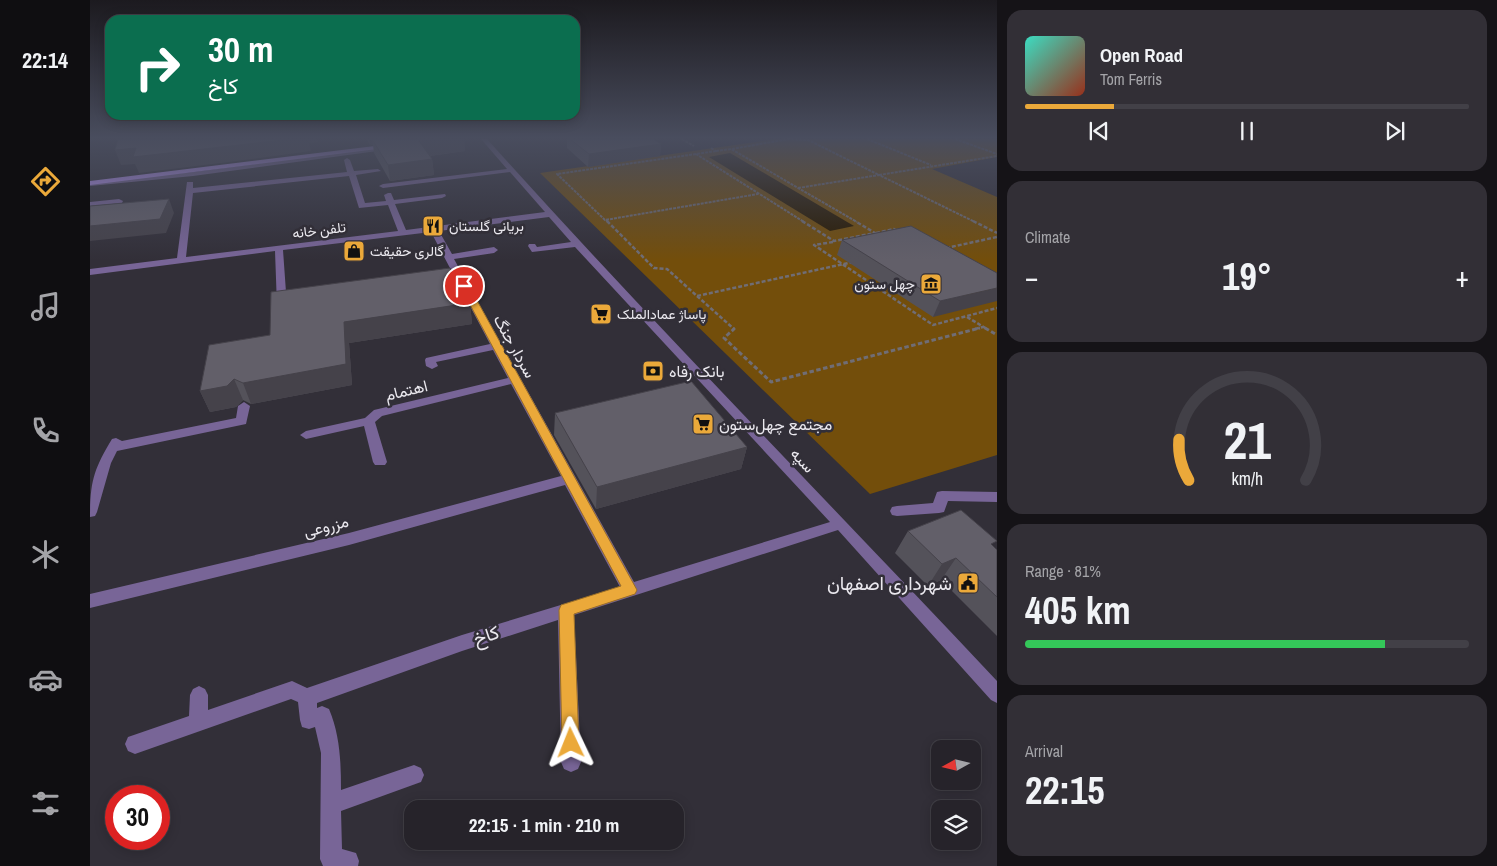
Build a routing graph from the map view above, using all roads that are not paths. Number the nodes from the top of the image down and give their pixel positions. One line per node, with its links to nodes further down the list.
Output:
1 (144, 179): 8 (street)
2 (192, 179): 10 (street)
3 (277, 179): 10 (street)
4 (353, 179): 13 (street)
5 (381, 179): 9 (street)
6 (437, 179): 9 (street)
7 (520, 179): 15 (street, سپه)
8 (90, 184)
9 (384, 186): 13 (street)
10 (189, 191): 23 (street)
11 (442, 196): 13 (street)
12 (119, 201): 14 (street)
13 (390, 202): 17 (street)
14 (90, 204)
15 (551, 214): 16 (street, تلفن خانه); 18 (street, سپه)
16 (434, 229): 17 (street, تلفن خانه); 22 (street, سردار جنگ)
17 (403, 233): 20 (street, تلفن خانه)
18 (577, 244): 19 (street); 37 (street, سپه)
19 (532, 246)
20 (279, 248): 23 (street, تلفن خانه); 25 (street)
21 (494, 250): 22 (street)
22 (448, 257): 26 (street, سردار جنگ)
23 (181, 260): 24 (street, تلفن خانه)
24 (90, 272)
25 (282, 306)
26 (496, 346): 27 (street); 28 (street, سردار جنگ)
27 (432, 366)
28 (515, 380): 30 (street, اهتمام); 33 (street, سردار جنگ)
29 (244, 406): 36 (street)
30 (369, 420): 31 (street, اهتمام); 32 (street)
31 (306, 435)
32 (380, 462)
33 (568, 479): 38 (street, سردار جنگ); 39 (street, مزروعی)
34 (997, 497): 35 (street)
35 (897, 511)
36 (90, 512)
37 (841, 524): 38 (street, کاخ); 41 (street, سپه)
38 (630, 590): 40 (street, کاخ)
39 (90, 601)
40 (566, 610): 43 (street, کاخ); 46 (street)
41 (997, 694)
42 (198, 695): 44 (street)
43 (307, 697): 44 (street, کاخ); 48 (street)
44 (198, 723): 45 (street, کاخ)
45 (135, 744)
46 (571, 762)
47 (414, 775): 48 (street)
48 (331, 804): 49 (street)
49 (348, 866)

